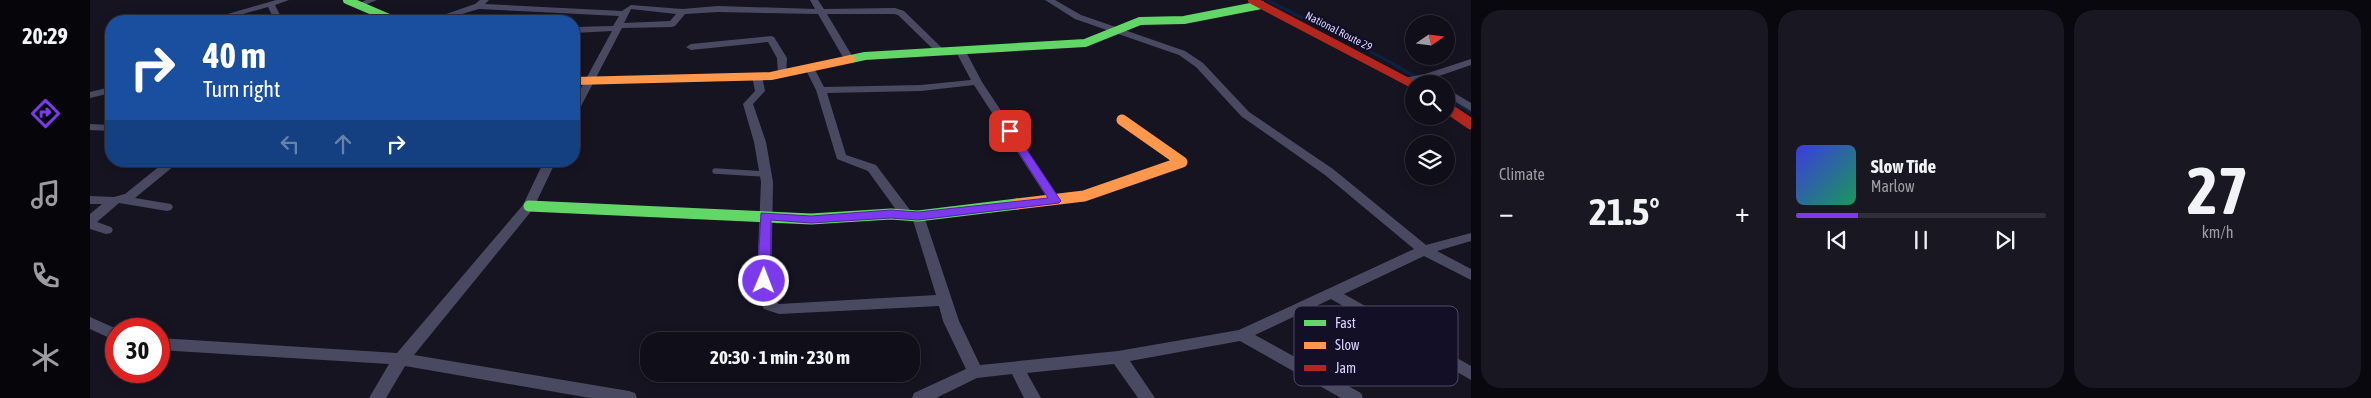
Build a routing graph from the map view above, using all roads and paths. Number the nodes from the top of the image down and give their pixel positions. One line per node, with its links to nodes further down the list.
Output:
1 (286, 0): 10 (street)
2 (347, 0): 11 (main road)
3 (373, 0): 11 (street)
4 (532, 0): 13 (street)
5 (641, 0): 12 (street)
6 (814, 0): 14 (street)
7 (1049, 0): 23 (street)
8 (1257, 2): 23 (main road); 33 (main road, National Route 29)
9 (481, 3): 13 (street); 20 (street)
10 (270, 4): 17 (street); 18 (street)
11 (360, 5): 19 (main road)
12 (631, 7): 15 (street); 16 (street)
13 (522, 9): 16 (street)
14 (819, 11): 15 (street); 25 (street); 27 (street)
15 (682, 12): 21 (street)
16 (623, 14): 21 (street)
17 (229, 15)
18 (276, 15)
19 (379, 15)
20 (447, 15)
21 (616, 27): 22 (street); 35 (street)
22 (580, 30)
23 (1116, 30): 26 (main road); 62 (street)
24 (691, 47): 30 (street)
25 (939, 50): 26 (main road); 27 (main road)
26 (960, 50): 36 (street)
27 (849, 59): 29 (main road)
28 (1471, 62): 31 (street)
29 (810, 68): 30 (main road); 37 (street)
30 (783, 74): 32 (main road)
31 (1433, 75)
32 (757, 76): 35 (main road); 51 (street)
33 (1405, 77)
34 (580, 81): 35 (main road)
35 (587, 82): 40 (street)
36 (977, 82): 37 (street); 54 (street)
37 (822, 90): 57 (street)
38 (105, 91): 39 (street)
39 (90, 95)
40 (580, 97)
41 (1455, 97): 42 (street)
42 (1471, 108)
43 (1455, 113): 45 (main road)
44 (1122, 120): 54 (main road)
45 (1471, 124)
46 (90, 127): 47 (street)
47 (105, 128)
48 (167, 167): 53 (street)
49 (547, 167): 55 (street)
50 (715, 171): 51 (lane)
51 (765, 174): 58 (street)
52 (90, 200): 53 (street)
53 (118, 201): 56 (street); 59 (street)
54 (1055, 201): 57 (main road)
55 (529, 206): 58 (main road); 74 (street)
56 (167, 207)
57 (912, 215): 58 (main road); 65 (street)
58 (765, 216): 65 (street)
59 (90, 222): 60 (street)
60 (106, 230)
61 (1471, 237): 62 (street)
62 (1424, 250): 63 (street); 64 (street)
63 (1471, 275)
64 (1333, 294): 66 (street); 67 (street)
65 (944, 300): 78 (street)
66 (1306, 306)
67 (1354, 306)
68 (1294, 312): 71 (street)
69 (90, 323): 70 (street)
70 (105, 330)
71 (1242, 335): 73 (street); 75 (street)
72 (170, 345): 74 (street)
73 (1118, 357): 76 (street); 85 (street)
74 (401, 359): 81 (street); 82 (street)
75 (1294, 364)
76 (1016, 366): 78 (street); 84 (street)
77 (1458, 366): 79 (street)
78 (975, 372): 83 (street)
79 (1471, 374)
80 (1333, 386): 86 (street)
81 (377, 398)
82 (629, 398)
83 (920, 398)
84 (1033, 398)
85 (1147, 398)
86 (1355, 398)

